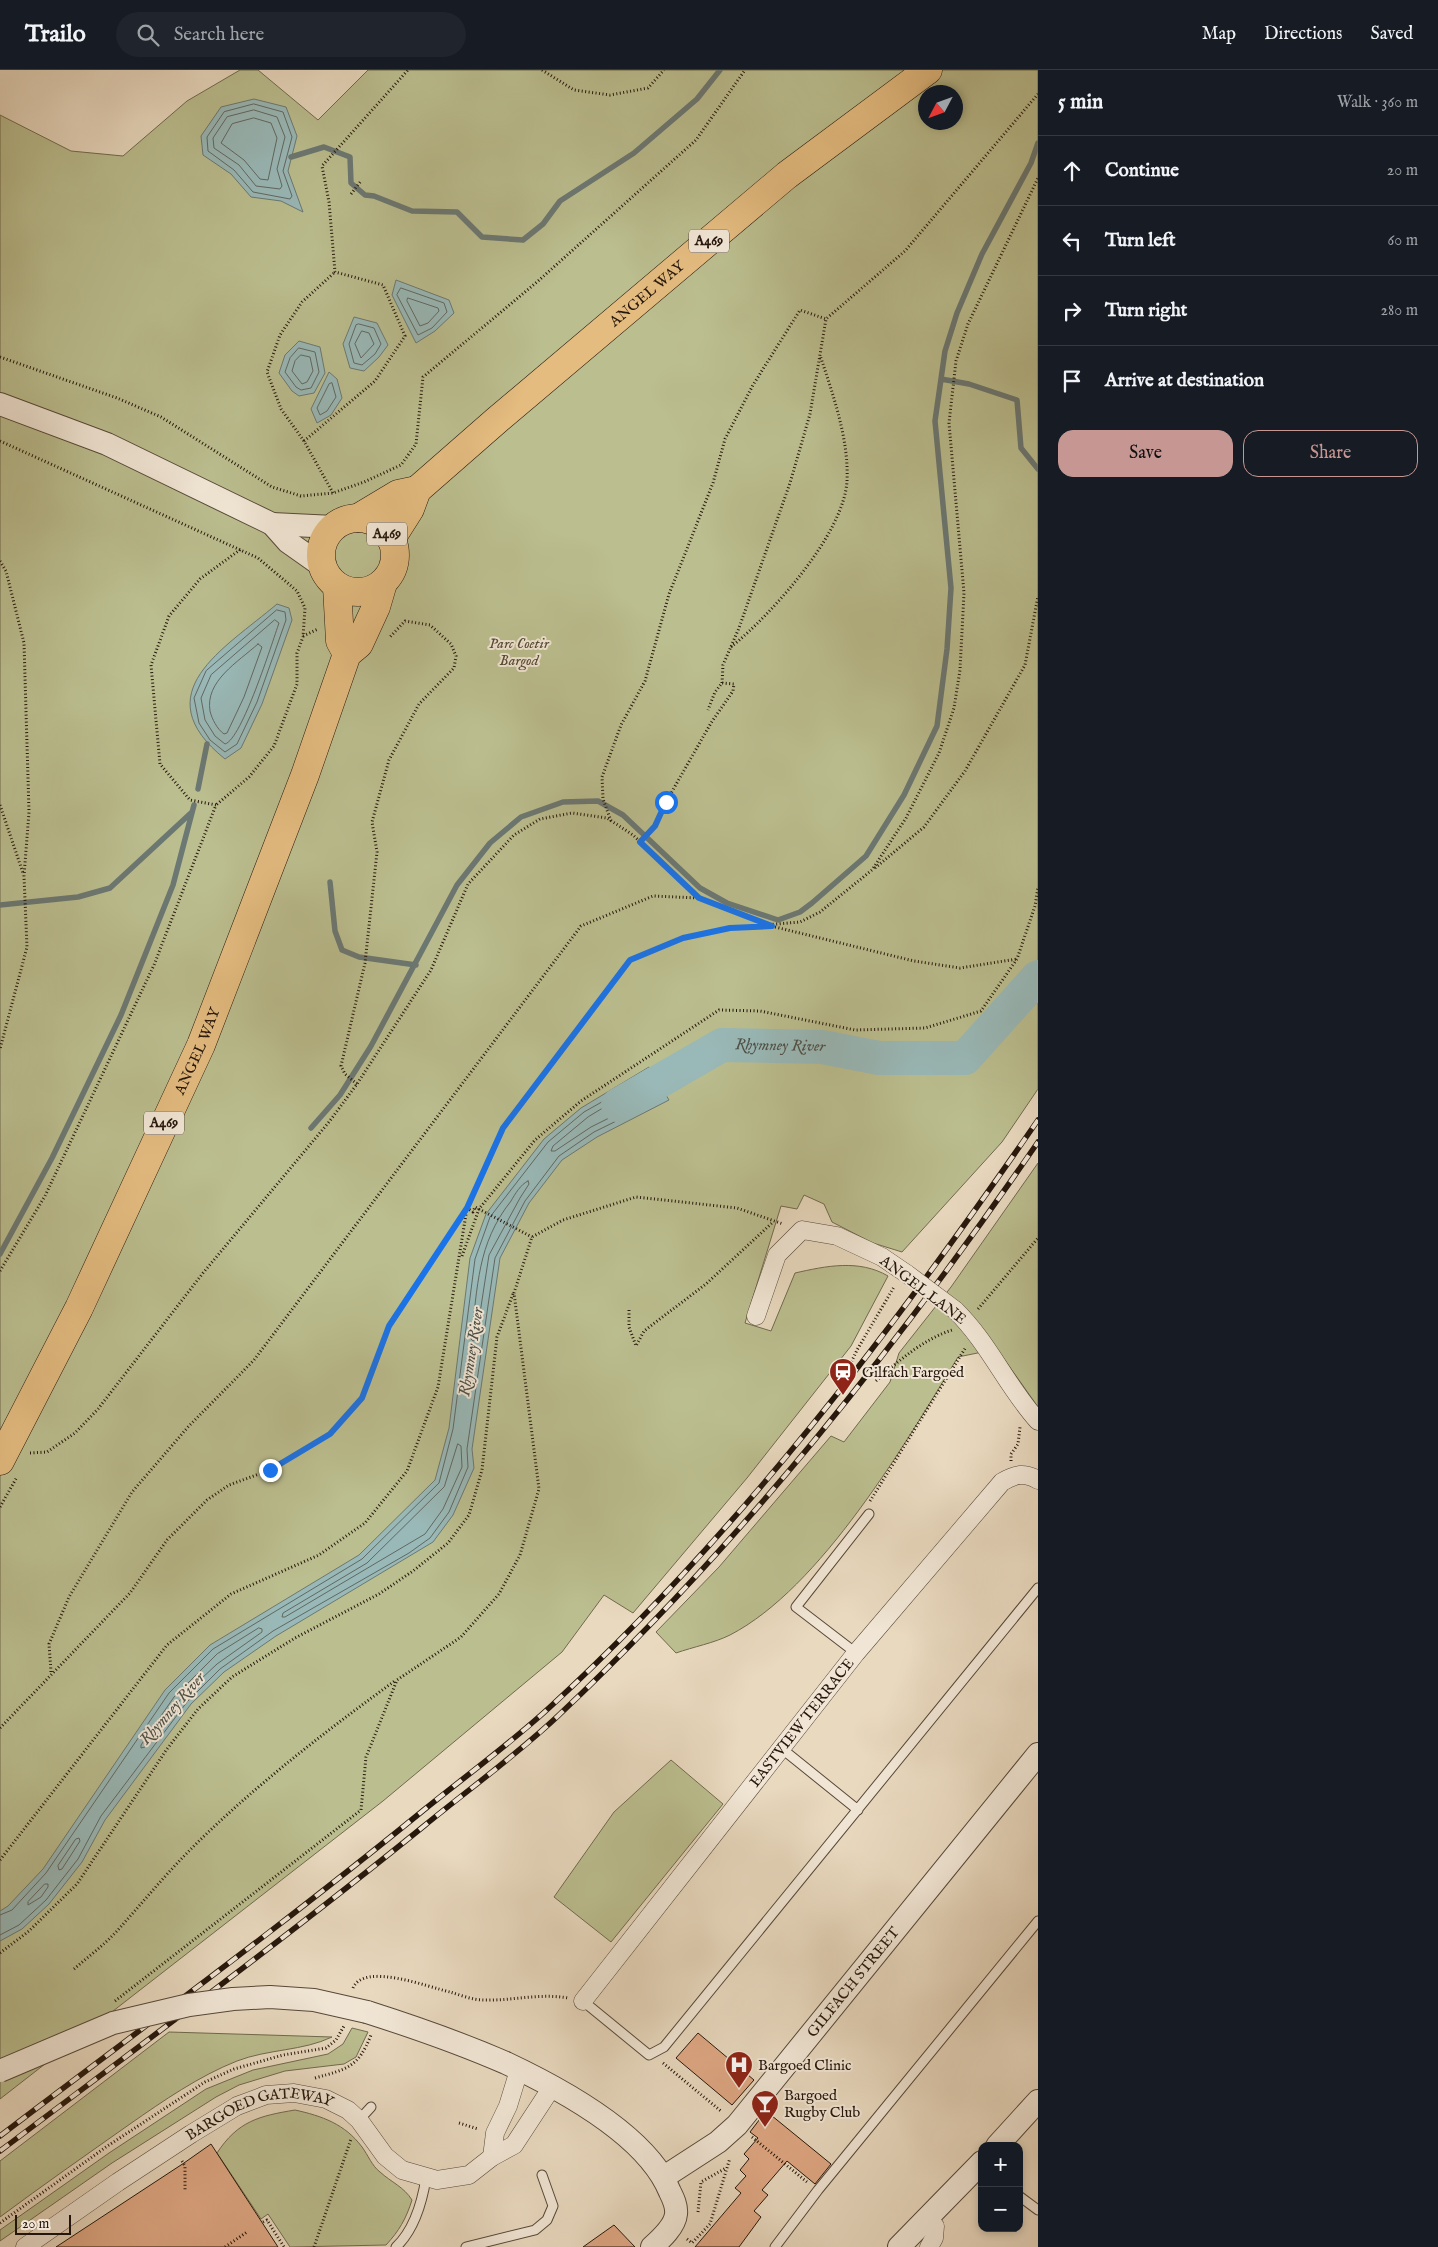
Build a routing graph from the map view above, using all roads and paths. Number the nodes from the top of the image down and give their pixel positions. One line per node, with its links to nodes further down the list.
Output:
1 (408, 70): 10 (path)
2 (542, 70): 3 (path)
3 (664, 70)
4 (745, 70): 18 (path)
5 (928, 70): 17 (main road, ANGEL WAY / A469)
6 (1038, 94): 11 (path)
7 (1038, 178): 36 (path)
8 (361, 181): 9 (path)
9 (351, 194)
10 (334, 272): 16 (path); 16 (path)
11 (826, 318): 12 (path); 34 (path)
12 (820, 354): 28 (path); 28 (path)
13 (0, 357): 18 (path)
14 (0, 404): 20 (street)
15 (0, 441): 22 (path)
16 (304, 441): 18 (path)
17 (417, 490): 19 (main road, ANGEL WAY / A469); 21 (main road, ANGEL WAY / A469)
18 (333, 494)
19 (346, 522): 20 (street); 21 (main road, A469); 24 (main road, A469)
20 (272, 524): 24 (street)
21 (391, 539): 25 (main road, A469)
22 (241, 549): 33 (path); 33 (path)
23 (0, 561): 37 (path)
24 (330, 576): 25 (main road); 29 (main road, A469)
25 (383, 583): 29 (main road, ANGEL WAY / A469)
26 (1038, 596): 36 (path)
27 (384, 643): 43 (path)
28 (730, 648): 30 (path)
29 (347, 654): 62 (main road, ANGEL WAY / A469)
30 (722, 683): 31 (path); 35 (path)
31 (708, 710)
32 (0, 805): 37 (path)
33 (216, 805): 51 (path)
34 (611, 821): 35 (path); 43 (path)
35 (640, 842): 39 (path)
36 (872, 870): 40 (path)
37 (24, 876): 42 (path)
38 (1038, 887): 41 (path)
39 (699, 898): 40 (path); 68 (path)
40 (772, 926): 41 (path); 44 (path)
41 (1017, 960): 45 (path)
42 (0, 1049)
43 (357, 1084): 62 (path)
44 (467, 1208): 45 (path); 50 (path); 68 (path)
45 (479, 1209): 48 (path); 50 (path)
46 (773, 1222): 47 (path); 48 (path); 54 (path)
47 (802, 1230): 52 (street, ANGEL LANE); 55 (street)
48 (532, 1237): 53 (path)
49 (1038, 1238): 56 (path)
50 (458, 1264): 74 (path)
51 (0, 1271)
52 (905, 1273): 56 (street, ANGEL LANE, bridge); 58 (path)
53 (514, 1293): 69 (path); 76 (path)
54 (629, 1310)
55 (756, 1316)
56 (961, 1316): 59 (path); 60 (street, ANGEL LANE)
57 (960, 1359): 65 (path)
58 (850, 1365)
59 (876, 1381)
60 (1023, 1405): 61 (street, ANGEL LANE); 63 (path)
61 (1038, 1421)
62 (4, 1453)
63 (1010, 1454)
64 (1038, 1480): 67 (street, EASTVIEW TERRACE)
65 (869, 1514): 67 (lane)
66 (1038, 1588): 73 (lane)
67 (856, 1654): 71 (street, EASTVIEW TERRACE)
68 (52, 1673): 70 (path)
69 (397, 1680): 77 (path); 80 (path)
70 (0, 1728)
71 (781, 1748): 73 (lane); 79 (street, EASTVIEW TERRACE)
72 (1038, 1754): 100 (street, GILFACH STREET)
73 (858, 1810): 79 (lane)
74 (0, 1860)
75 (1038, 1920): 102 (lane)
76 (0, 1953)
77 (74, 1969)
78 (352, 1994): 79 (path)
79 (583, 2001)
80 (109, 2005)
81 (346, 2020): 109 (path)
82 (370, 2021): 84 (street); 85 (street, bridge); 87 (path)
83 (657, 2059): 90 (path)
84 (519, 2070): 86 (street); 95 (street)
85 (0, 2071)
86 (552, 2087): 95 (street, BARGOED GATEWAY); 100 (street)
87 (303, 2095): 91 (street, BARGOED GATEWAY); 112 (street, BARGOED GATEWAY)
88 (1038, 2101): 93 (street)
89 (371, 2107): 91 (lane)
90 (726, 2115)
91 (359, 2120): 101 (street, BARGOED GATEWAY); 115 (path)
92 (746, 2132): 102 (path)
93 (1001, 2142)
94 (732, 2151): 97 (path)
95 (492, 2157): 101 (street, BARGOED GATEWAY)
96 (184, 2163): 103 (path)
97 (727, 2168): 106 (path); 111 (path)
98 (978, 2168): 107 (street)
99 (542, 2175): 117 (lane)
100 (664, 2176): 111 (street)
101 (426, 2178): 116 (lane)
102 (818, 2190): 119 (lane)
103 (185, 2191)
104 (1023, 2199): 105 (lane)
105 (1038, 2210)
106 (697, 2219)
107 (928, 2219): 120 (street); 121 (street)
108 (262, 2222): 114 (path)
109 (0, 2223)
110 (247, 2232): 113 (path)
111 (683, 2233): 118 (street)
112 (25, 2247)
113 (225, 2247)
114 (284, 2247)
115 (314, 2247)
116 (396, 2247)
117 (466, 2247)
118 (652, 2247)
119 (775, 2247)
120 (899, 2247)
121 (929, 2247)

